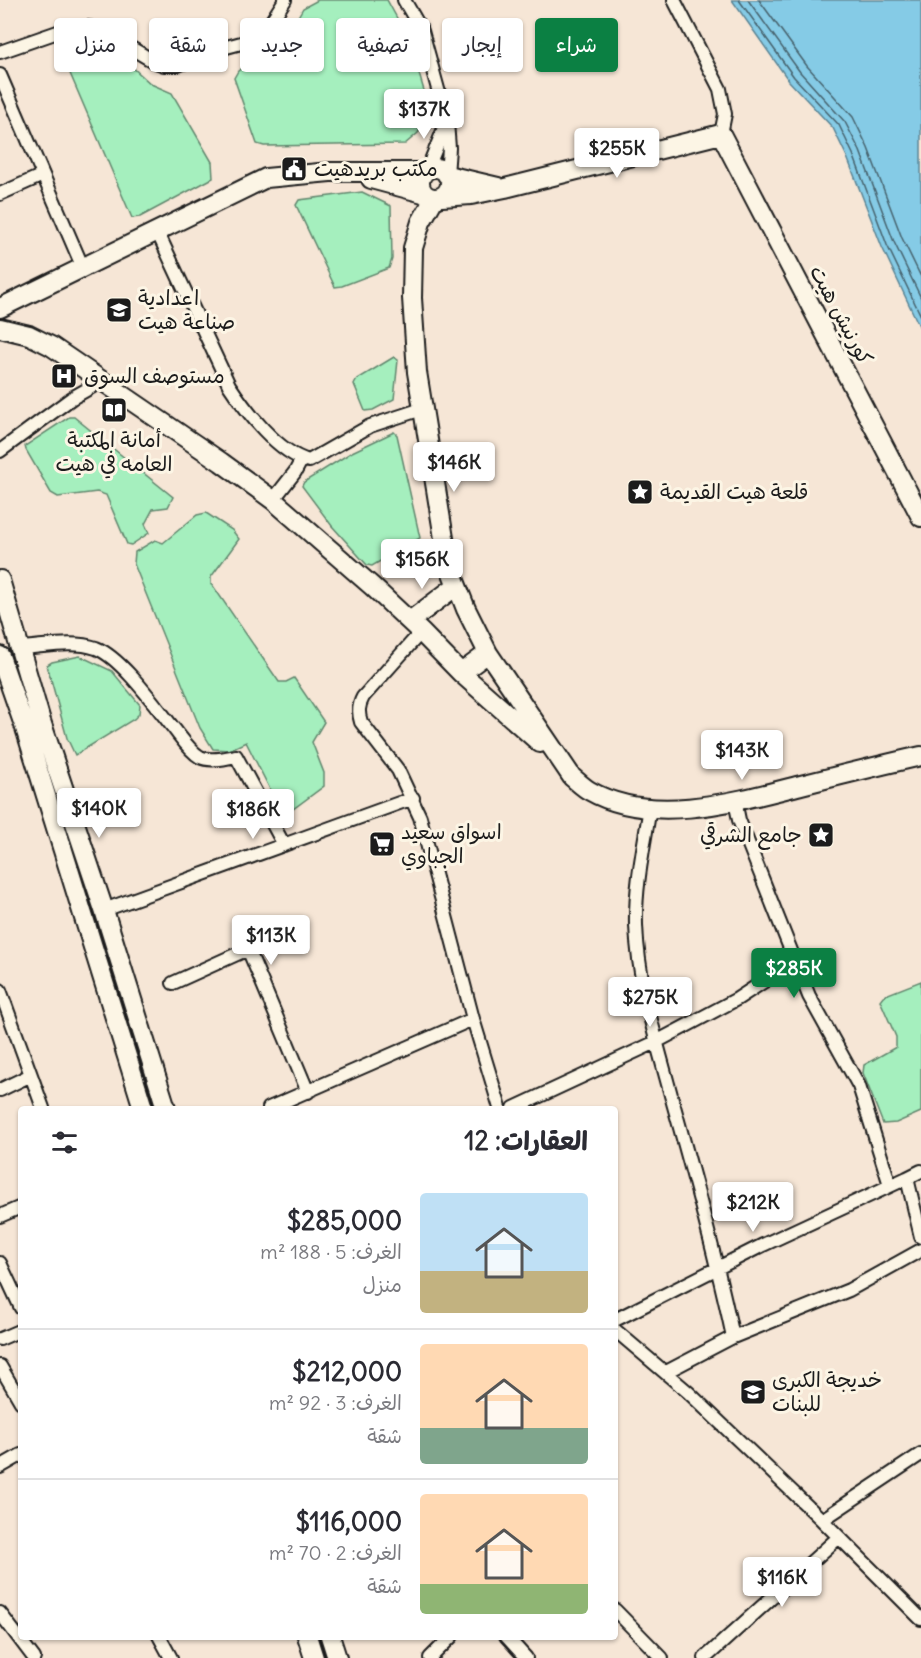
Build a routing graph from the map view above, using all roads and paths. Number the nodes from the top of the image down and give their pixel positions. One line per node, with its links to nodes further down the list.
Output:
1 (285, 0): 4 (street)
2 (404, 0): 6 (street)
3 (674, 0): 7 (street)
4 (0, 52)
5 (0, 75): 10 (street)
6 (447, 122): 8 (street); 11 (street)
7 (721, 134): 12 (street); 24 (street, كورنيش هيت)
8 (425, 171): 9 (street); 11 (street); 14 (street)
9 (349, 173): 14 (street); 15 (street)
10 (43, 175): 13 (street); 16 (street)
11 (447, 175): 12 (street); 14 (street)
12 (506, 188): 14 (street)
13 (0, 194)
14 (433, 196): 20 (street)
15 (157, 231): 16 (street); 22 (street)
16 (83, 268): 17 (street)
17 (0, 308)
18 (0, 328): 19 (street)
19 (102, 381): 21 (street); 23 (street)
20 (423, 409): 22 (street); 26 (street)
21 (0, 451)
22 (302, 459): 23 (street)
23 (273, 500): 27 (street)
24 (921, 517)
25 (0, 580): 28 (street)
26 (456, 586): 27 (street); 29 (street)
27 (416, 626): 31 (street); 34 (street)
28 (19, 648): 37 (street); 38 (street)
29 (488, 653): 31 (street); 33 (street)
30 (0, 656): 48 (street)
31 (461, 673): 33 (street)
32 (921, 756): 35 (street)
33 (561, 762): 36 (street)
34 (413, 798): 37 (street); 42 (street)
35 (735, 801): 36 (street); 39 (street)
36 (650, 807): 43 (street)
37 (284, 845): 38 (street)
38 (104, 910): 49 (street)
39 (795, 961): 43 (street); 55 (street)
40 (173, 982): 46 (street)
41 (0, 990): 44 (street)
42 (473, 1019): 46 (street); 51 (street)
43 (657, 1042): 52 (street); 61 (street)
44 (31, 1076): 45 (street); 47 (street)
45 (0, 1090)
46 (308, 1092): 50 (street)
47 (42, 1106)
48 (142, 1106)
49 (165, 1106)
50 (274, 1106)
51 (499, 1106)
52 (518, 1106)
53 (921, 1171): 54 (street)
54 (907, 1178): 55 (street); 58 (street)
55 (890, 1185): 61 (street)
56 (18, 1208): 57 (street)
57 (0, 1216)
58 (921, 1237)
59 (921, 1250): 66 (street)
60 (0, 1263): 62 (street)
61 (718, 1268): 63 (street); 66 (street)
62 (18, 1302)
63 (618, 1318)
64 (18, 1331): 67 (street)
65 (618, 1332): 69 (street)
66 (733, 1337): 69 (street)
67 (0, 1339)
68 (0, 1366): 70 (street)
69 (666, 1372): 74 (street)
70 (18, 1397)
71 (921, 1454): 74 (street)
72 (18, 1457): 73 (street)
73 (0, 1467)
74 (822, 1520): 75 (street)
75 (839, 1537): 78 (street); 95 (street)
76 (0, 1613): 80 (street)
77 (618, 1613): 94 (street)
78 (921, 1619)
79 (18, 1621): 80 (street)
80 (10, 1626): 81 (street)
81 (18, 1637)
82 (20, 1640): 88 (street)
83 (161, 1640): 89 (street)
84 (308, 1640): 90 (street)
85 (331, 1640): 91 (street)
86 (448, 1640): 92 (street)
87 (510, 1640): 93 (street)
88 (34, 1658)
89 (171, 1658)
90 (314, 1658)
91 (337, 1658)
92 (430, 1658)
93 (526, 1658)
94 (662, 1658)
95 (705, 1658)

